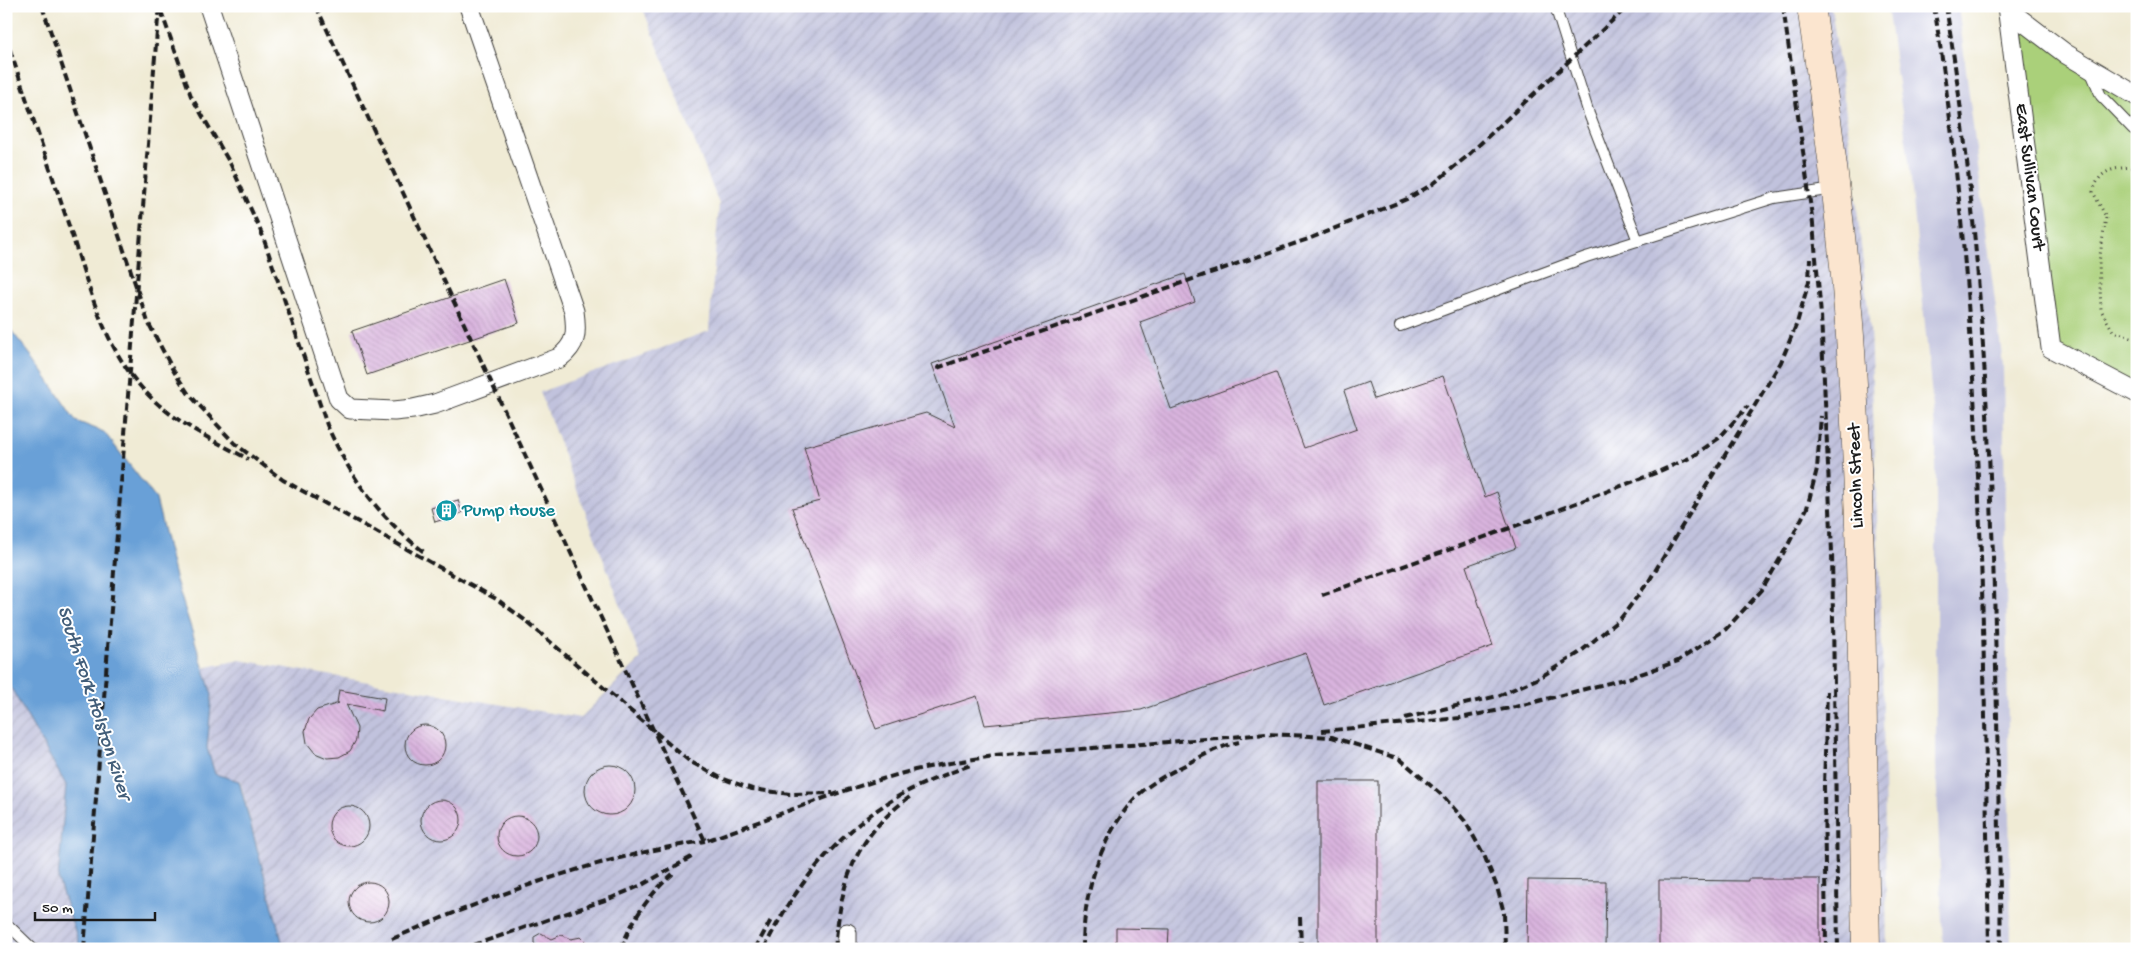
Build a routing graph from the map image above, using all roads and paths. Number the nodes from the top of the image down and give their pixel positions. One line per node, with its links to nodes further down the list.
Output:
1 (209, 6): 2 (street)
2 (469, 6)
3 (1555, 6): 11 (lane)
4 (1811, 6): 10 (main road, Lincoln Street)
5 (2007, 8): 6 (street); 14 (street, East Sullivan Court)
6 (2090, 69): 7 (street); 8 (lane)
7 (2137, 96)
8 (2137, 129)
9 (2137, 167): 13 (path)
10 (1836, 189): 11 (lane); 17 (main road, Lincoln Street)
11 (1638, 241): 12 (lane)
12 (1400, 326)
13 (2137, 339)
14 (2137, 393)
15 (6, 923): 16 (lane)
16 (33, 949)
17 (1866, 949)

